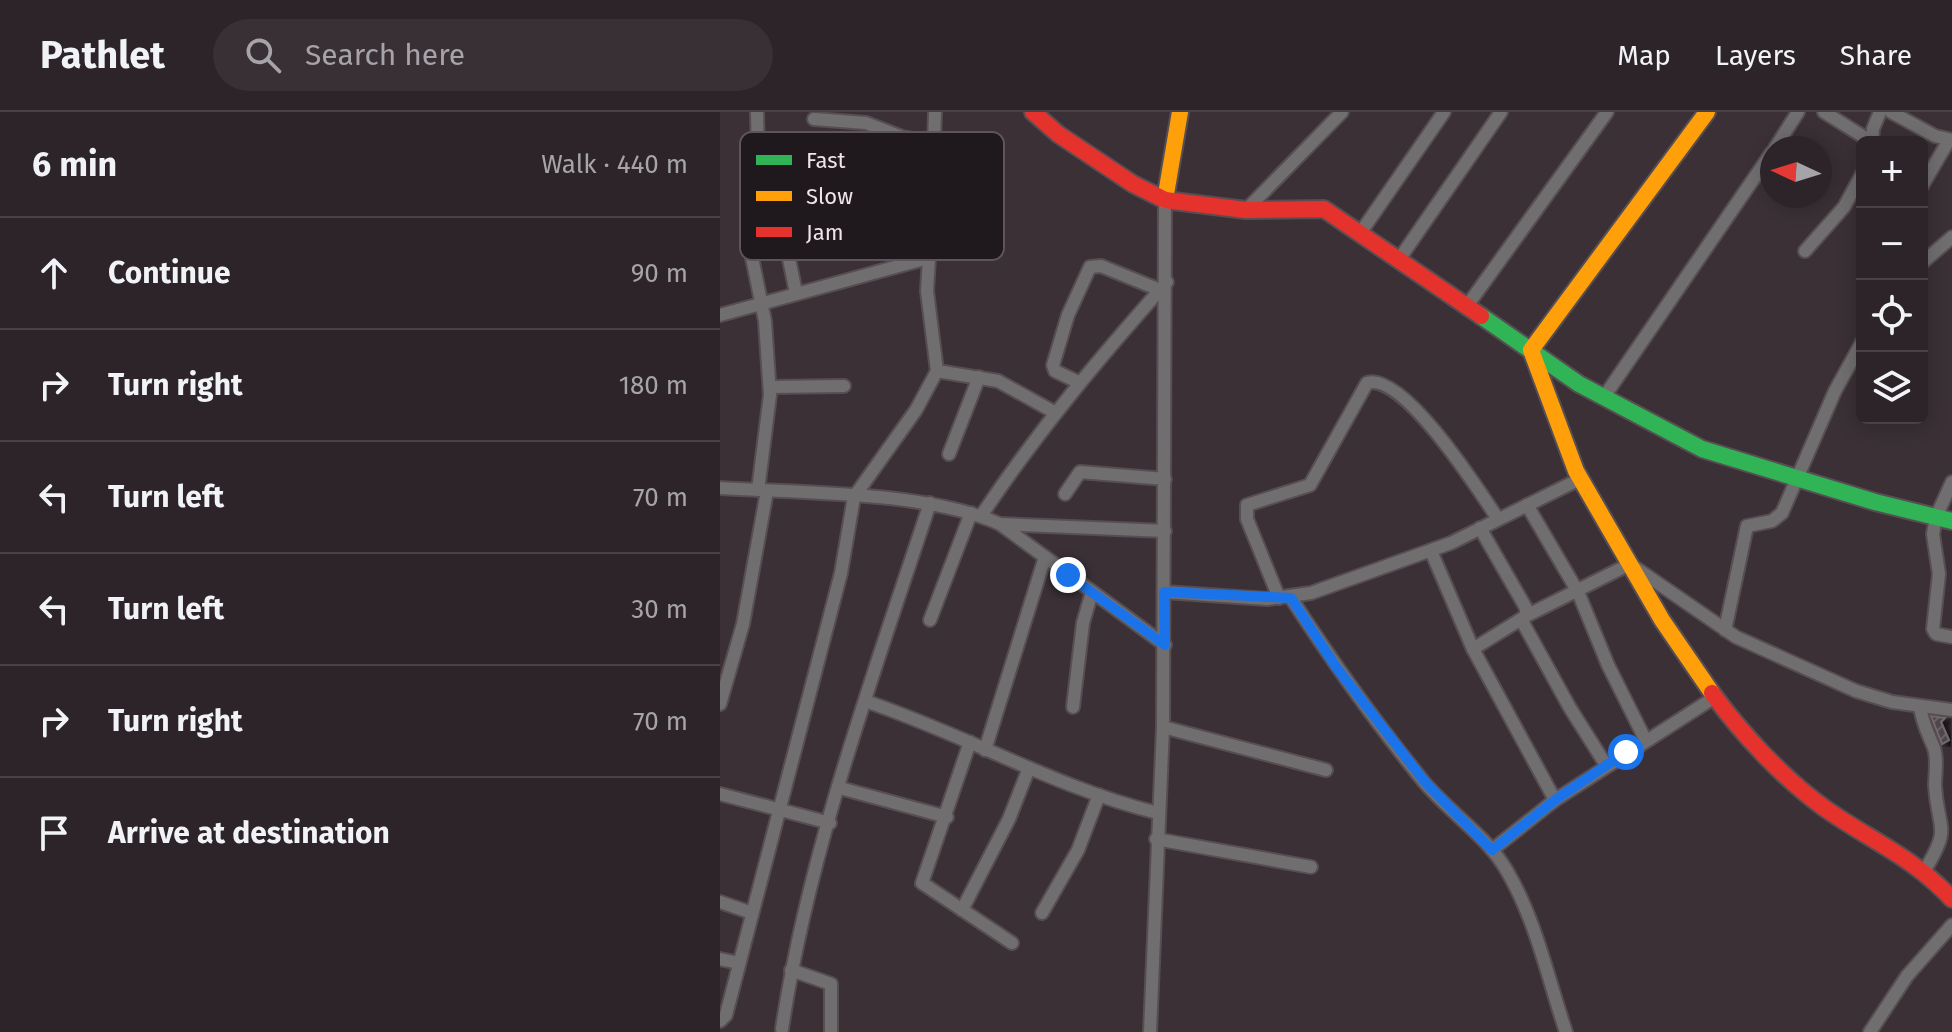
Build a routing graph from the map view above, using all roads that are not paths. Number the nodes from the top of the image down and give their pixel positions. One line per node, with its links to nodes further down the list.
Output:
1 (757, 112): 15 (street)
2 (935, 112): 17 (street)
3 (1033, 112): 23 (street)
4 (1180, 112): 23 (street)
5 (1342, 112): 24 (street)
6 (1444, 112): 25 (street)
7 (1501, 112): 28 (street)
8 (1607, 112): 37 (street)
9 (1707, 112): 39 (street)
10 (1798, 112): 18 (street)
11 (1824, 112): 12 (street)
12 (1880, 112)
13 (1891, 112): 19 (street)
14 (814, 119): 16 (street)
15 (757, 132)
16 (889, 132)
17 (934, 132)
18 (1783, 136)
19 (1950, 140): 21 (street)
20 (1760, 170): 46 (street)
21 (1928, 176)
22 (1856, 185): 27 (street)
23 (1165, 200): 24 (street); 34 (street)
24 (1246, 210): 25 (street)
25 (1361, 232): 28 (street)
26 (1952, 237): 29 (street)
27 (1805, 251)
28 (1400, 258): 37 (street)
29 (1928, 258)
30 (753, 260): 36 (street)
31 (789, 260): 35 (street)
32 (920, 260): 35 (street)
33 (928, 260): 41 (street)
34 (1164, 286): 43 (street); 43 (street); 50 (street)
35 (796, 293): 36 (street)
36 (762, 302): 38 (street); 45 (street)
37 (1467, 306): 39 (street)
38 (720, 315)
39 (1531, 350): 46 (street); 51 (street)
40 (1856, 352): 49 (street)
41 (937, 371): 42 (street); 56 (street)
42 (979, 377): 47 (street); 48 (street)
43 (1078, 382): 47 (street)
44 (844, 386): 45 (street)
45 (770, 387): 54 (street)
46 (1604, 397): 49 (street)
47 (1054, 412): 59 (street)
48 (949, 454)
49 (1799, 476): 61 (street); 74 (street)
50 (1165, 479): 55 (street); 64 (street)
51 (1580, 479): 58 (street); 67 (street)
52 (1952, 482): 61 (street)
53 (720, 488): 54 (street)
54 (763, 490): 56 (street); 78 (street)
55 (1065, 494)
56 (854, 497): 57 (street); 96 (street)
57 (930, 503): 59 (street); 80 (street)
58 (1527, 505): 60 (street); 70 (street)
59 (976, 514): 62 (street); 73 (street)
60 (1498, 519): 63 (street); 71 (street)
61 (1944, 519): 75 (street)
62 (1000, 524): 64 (street); 66 (street)
63 (1480, 528): 65 (street); 72 (street)
64 (1165, 531): 69 (street)
65 (1431, 551): 71 (street); 77 (street)
66 (1045, 557): 68 (street); 88 (street)
67 (1630, 564): 70 (street); 74 (street); 79 (street)
68 (1092, 592): 76 (street); 83 (street)
69 (1164, 592): 71 (street); 76 (street)
70 (1578, 592): 72 (street); 86 (street)
71 (1285, 598): 101 (street)
72 (1524, 618): 77 (street); 89 (street)
73 (930, 620)
74 (1725, 630): 82 (street)
75 (1952, 637)
76 (1165, 645): 85 (street)
77 (1473, 649): 95 (street)
78 (726, 657): 81 (street)
79 (1715, 697): 86 (street); 103 (street)
80 (865, 701): 87 (street); 92 (street)
81 (720, 704)
82 (1917, 706): 84 (street); 103 (street)
83 (1073, 707)
84 (1952, 710)
85 (1163, 727): 91 (street); 97 (street)
86 (1645, 739): 89 (street)
87 (970, 742): 88 (street); 98 (street)
88 (985, 750): 90 (street)
89 (1606, 765): 95 (street)
90 (1029, 768): 94 (street); 106 (street)
91 (1326, 770)
92 (840, 788): 98 (street); 99 (street)
93 (720, 794): 96 (street)
94 (1099, 795): 97 (street); 108 (street)
95 (1555, 800): 101 (street)
96 (782, 808): 99 (street); 107 (street)
97 (1158, 813): 100 (street)
98 (947, 817): 106 (street)
99 (830, 823): 113 (street)
100 (1156, 839): 102 (street); 118 (street)
101 (1492, 850): 115 (street)
102 (1311, 867)
103 (1925, 870): 104 (street)
104 (1952, 899)
105 (720, 902): 107 (street)
106 (962, 910): 110 (street)
107 (752, 913): 112 (street)
108 (1042, 913)
109 (1952, 925): 119 (street)
110 (1012, 943)
111 (720, 959): 112 (street)
112 (739, 963): 114 (street)
113 (791, 970): 116 (street); 117 (street)
114 (720, 1021)
115 (1564, 1026)
116 (782, 1029)
117 (831, 1032)
118 (1150, 1032)
119 (1870, 1032)

